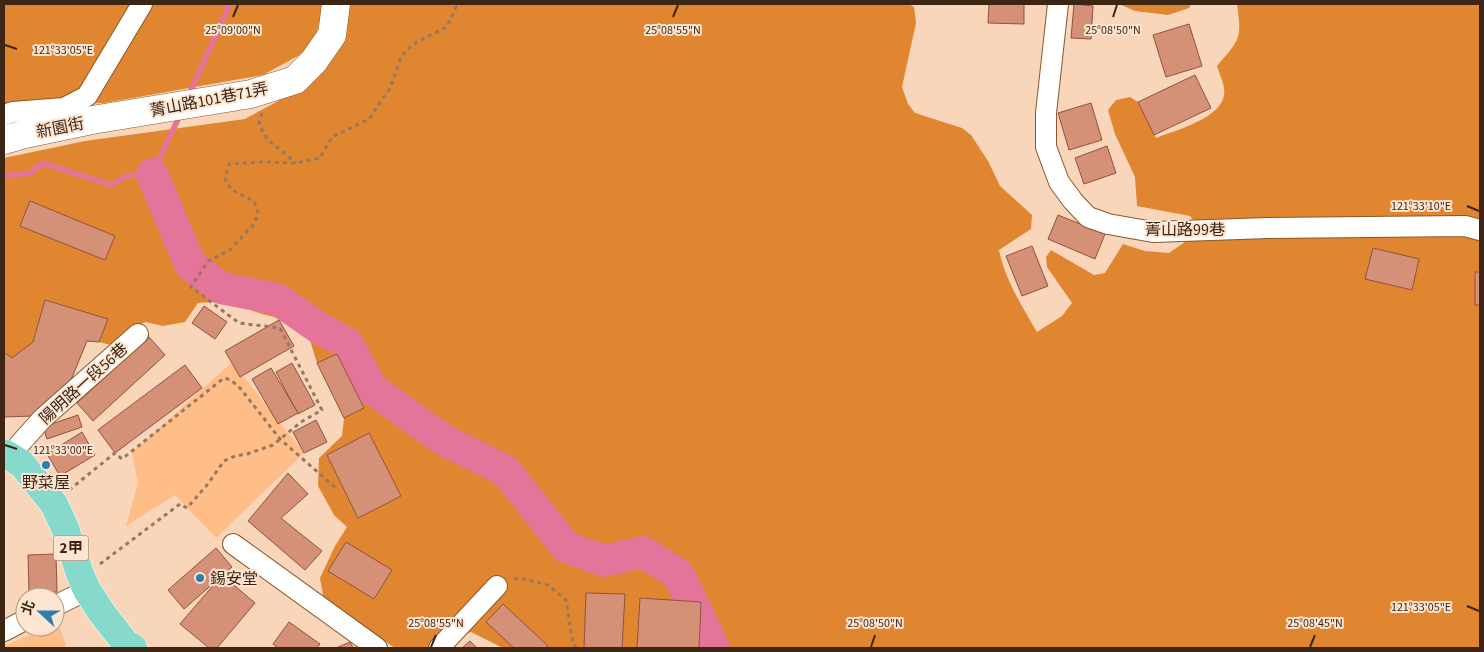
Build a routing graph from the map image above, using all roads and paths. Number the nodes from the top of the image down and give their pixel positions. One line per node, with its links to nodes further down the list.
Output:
1 (142, 4): 6 (street, 新園街)
2 (336, 4): 5 (street, 菁山路101巷71弄)
3 (462, 4): 9 (path)
4 (1058, 4): 10 (street, 菁山路99巷)
5 (257, 102): 6 (street, 菁山路101巷71弄); 9 (path)
6 (90, 108): 7 (street, 新園街); 8 (street, 新園街)
7 (4, 115)
8 (4, 140)
9 (296, 163): 12 (path)
10 (1480, 230)
11 (138, 334): 13 (street, 陽明路一段56巷)
12 (280, 439): 14 (path); 15 (path); 17 (path)
13 (6, 454): 15 (main road, 2甲)
14 (337, 489)
15 (54, 504): 17 (main road, 2甲)
16 (233, 544): 21 (street)
17 (91, 579): 19 (street); 20 (main road, 2甲)
18 (497, 586): 22 (street); 23 (path)
19 (65, 598)
20 (132, 648)
21 (377, 648)
22 (439, 648)
23 (577, 648)

